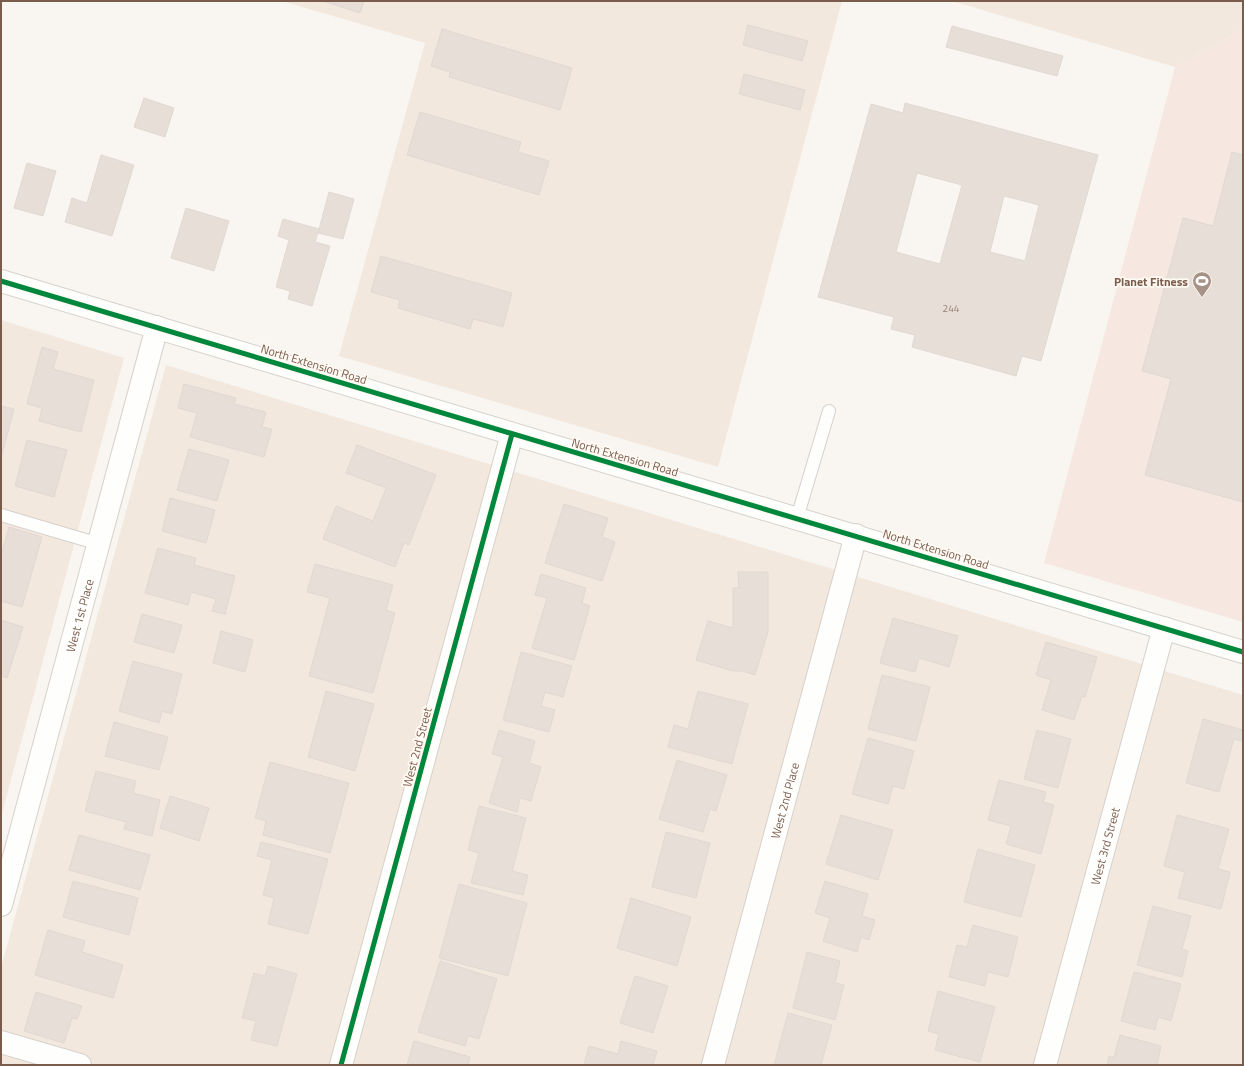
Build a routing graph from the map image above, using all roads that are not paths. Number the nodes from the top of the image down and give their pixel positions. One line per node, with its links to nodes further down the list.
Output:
1 (1, 281): 2 (street, North Extension Road)
2 (157, 327): 4 (street, North Extension Road); 8 (street, West 1st Place)
3 (829, 410): 6 (lane)
4 (512, 434): 6 (street, North Extension Road); 14 (street, West 2nd Street)
5 (1, 515): 8 (lane)
6 (797, 518): 7 (street, North Extension Road)
7 (856, 535): 9 (street, North Extension Road); 15 (street, West 2nd Place)
8 (99, 544): 11 (street, West 1st Place)
9 (1164, 628): 10 (street, North Extension Road); 16 (street, West 3rd Street)
10 (1243, 652)
11 (1, 904)
12 (1, 1042): 13 (street)
13 (80, 1065)
14 (342, 1065)
15 (713, 1065)
16 (1045, 1065)

